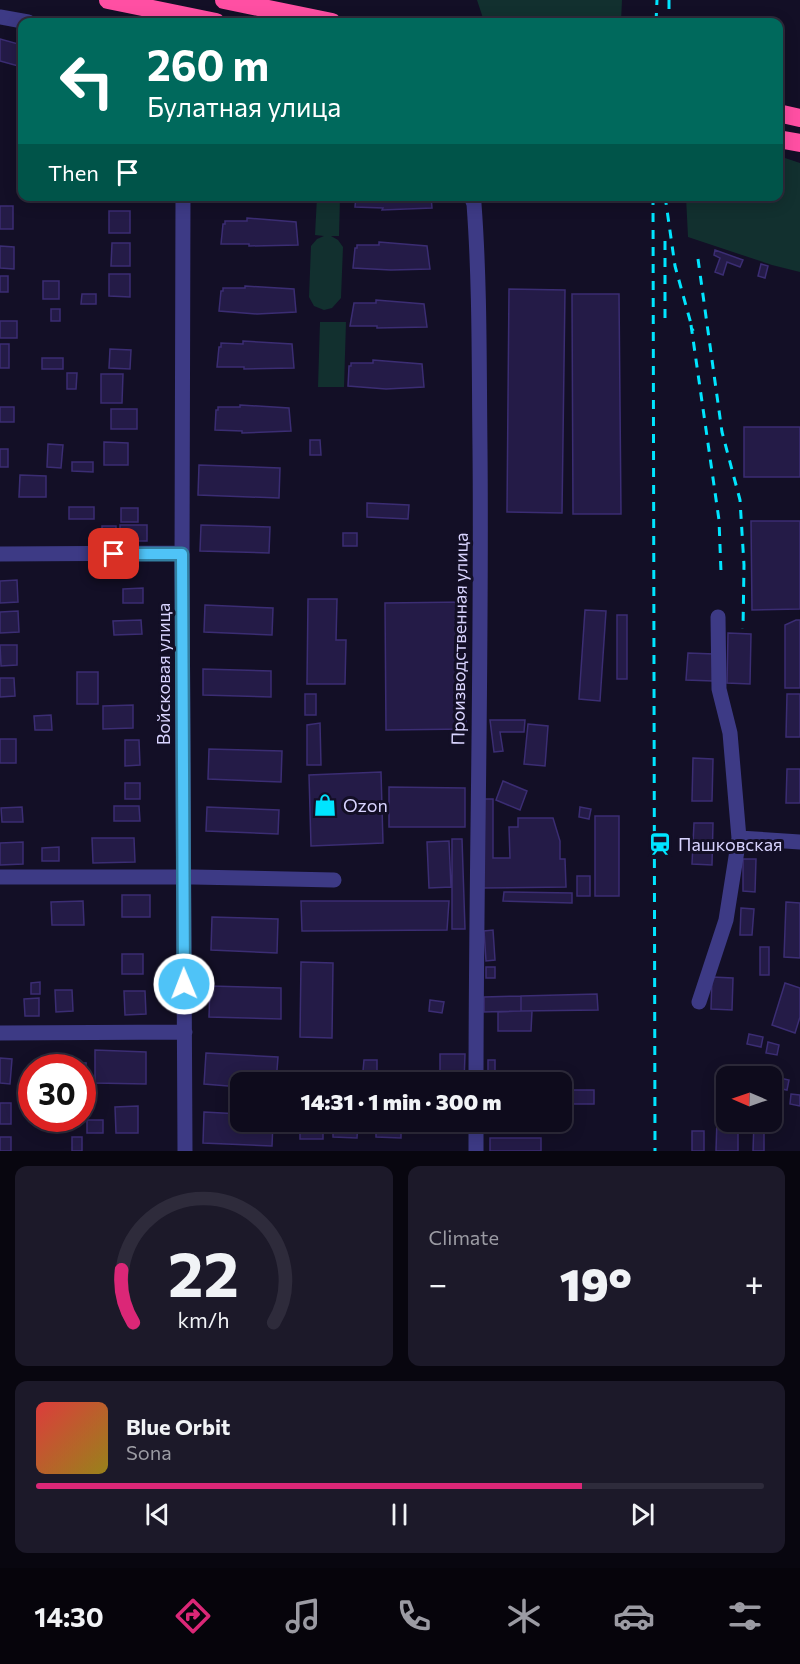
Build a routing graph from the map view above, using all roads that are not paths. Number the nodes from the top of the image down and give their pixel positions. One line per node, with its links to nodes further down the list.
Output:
1 (108, 0): 4 (highway)
2 (224, 0): 5 (highway)
3 (0, 17): 6 (street)
4 (196, 18)
5 (312, 18)
6 (18, 20)
7 (783, 114): 8 (highway)
8 (800, 118)
9 (783, 140): 10 (highway)
10 (800, 143)
11 (183, 201): 14 (street, Войсковая улица)
12 (473, 201): 24 (street, Производственная улица)
13 (0, 554): 14 (street)
14 (182, 554): 19 (street, Войсковая улица)
15 (718, 617): 16 (street)
16 (739, 838): 17 (street); 21 (street)
17 (800, 842)
18 (0, 877): 19 (street)
19 (184, 877): 20 (street); 22 (street, Войсковая улица)
20 (334, 880)
21 (699, 1002)
22 (185, 1032): 23 (street); 26 (street, Войсковая улица)
23 (0, 1034)
24 (476, 1072)
25 (476, 1132): 27 (street)
26 (185, 1151)
27 (476, 1151)

